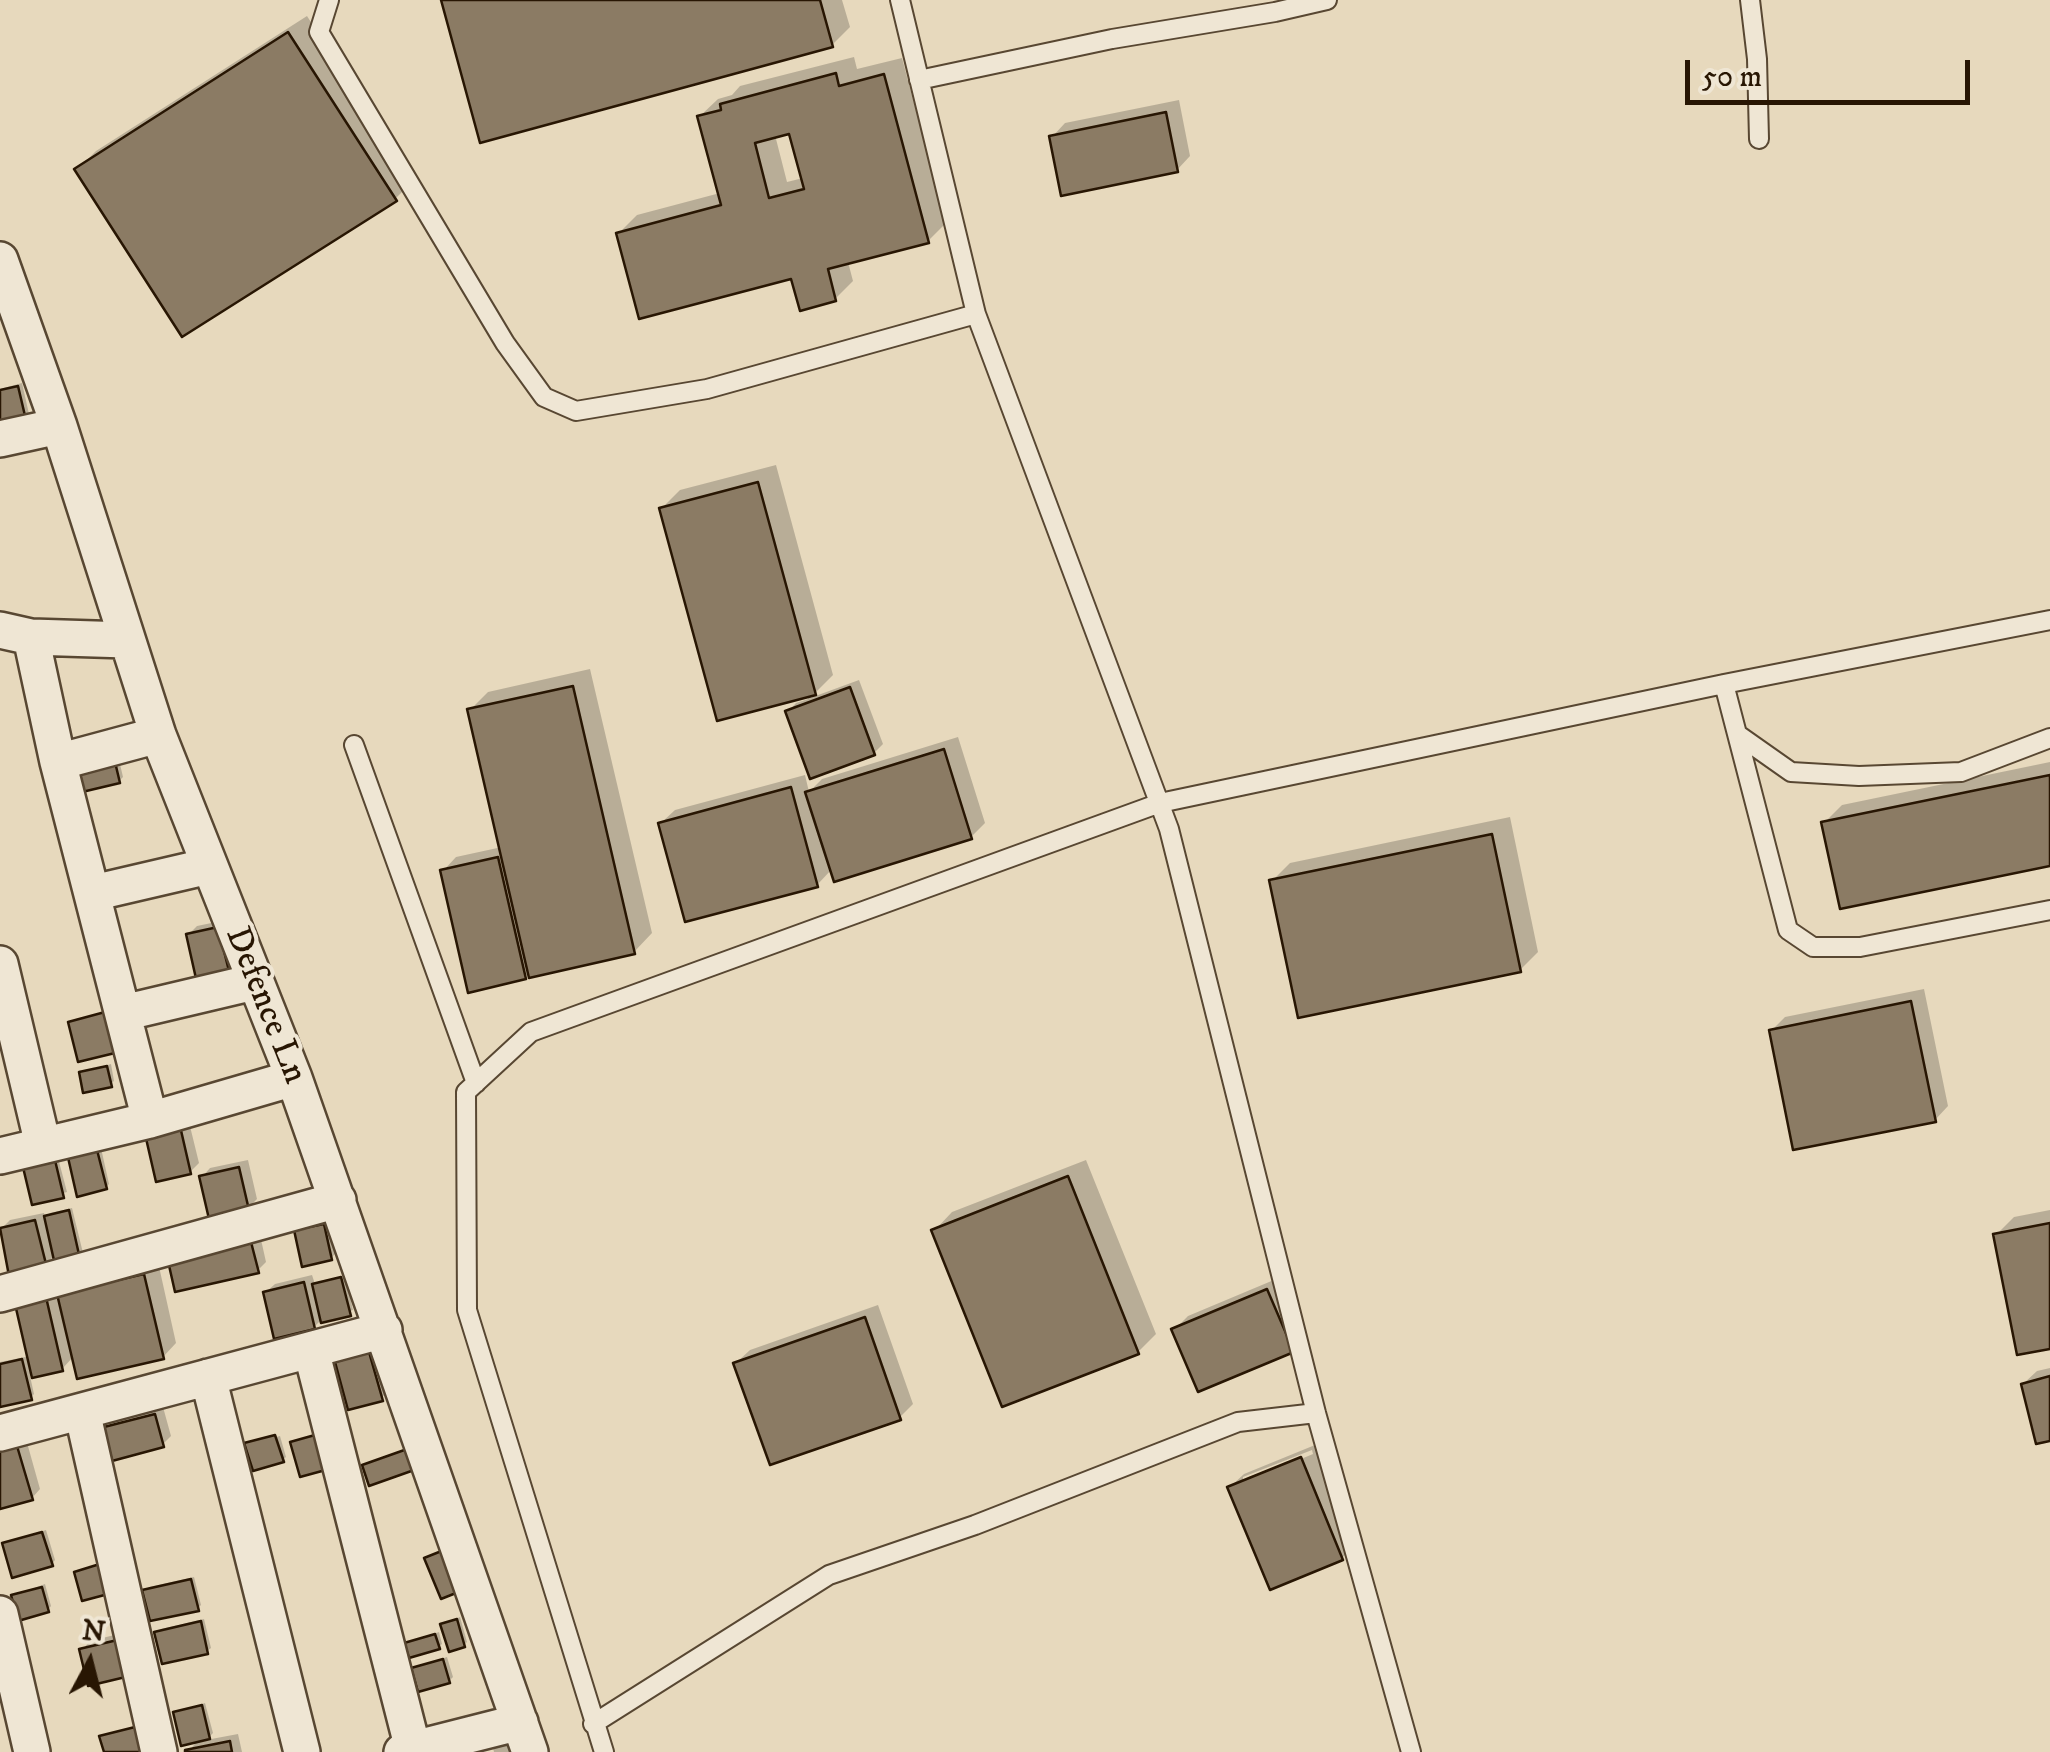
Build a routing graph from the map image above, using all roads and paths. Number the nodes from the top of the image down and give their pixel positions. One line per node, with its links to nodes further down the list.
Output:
1 (329, 0): 8 (lane)
2 (900, 0): 5 (lane)
3 (1327, 0): 5 (lane)
4 (1750, 0): 6 (lane)
5 (919, 80): 8 (lane)
6 (1759, 139)
7 (3, 276): 9 (street, Defence Ln)
8 (976, 314): 20 (lane)
9 (59, 426): 10 (street); 13 (street, Defence Ln)
10 (0, 440)
11 (2050, 620): 14 (lane)
12 (15, 634): 13 (street); 19 (street)
13 (127, 640): 16 (street, Defence Ln)
14 (1724, 684): 15 (lane); 20 (lane)
15 (1737, 734): 17 (lane); 23 (lane)
16 (158, 735): 19 (street); 21 (street, Defence Ln)
17 (2050, 738)
18 (354, 744): 28 (lane)
19 (58, 762): 22 (street)
20 (1160, 803): 28 (lane); 38 (lane)
21 (209, 866): 22 (street); 25 (street, Defence Ln)
22 (93, 893): 26 (street)
23 (2050, 910)
24 (0, 964): 30 (street)
25 (254, 982): 26 (street); 27 (street, Defence Ln)
26 (123, 1013): 29 (street)
27 (294, 1078): 29 (street); 32 (street, Defence Ln)
28 (476, 1083): 41 (lane)
29 (150, 1120): 30 (street)
30 (43, 1145): 31 (street)
31 (0, 1156)
32 (338, 1200): 33 (street); 34 (street, Defence Ln)
33 (0, 1294)
34 (384, 1330): 35 (street); 42 (street, Defence Ln)
35 (311, 1350): 36 (street); 43 (street)
36 (208, 1377): 37 (street); 46 (street)
37 (82, 1411): 39 (street); 45 (street)
38 (1316, 1412): 41 (lane); 48 (lane)
39 (0, 1433)
40 (0, 1614): 44 (street)
41 (594, 1724): 47 (lane)
42 (525, 1737): 43 (street)
43 (408, 1750)
44 (32, 1752)
45 (160, 1752)
46 (302, 1752)
47 (604, 1752)
48 (1411, 1752)

